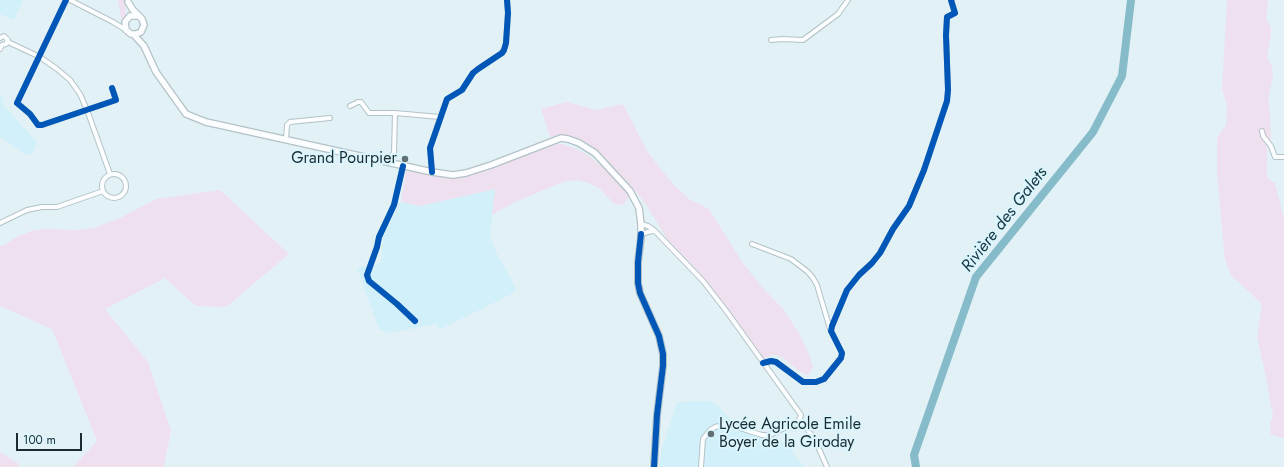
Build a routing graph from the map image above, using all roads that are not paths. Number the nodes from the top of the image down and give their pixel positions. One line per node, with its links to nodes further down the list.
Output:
1 (66, 0): 18 (street)
2 (70, 0): 9 (street)
3 (507, 0): 23 (street)
4 (848, 0): 14 (street)
5 (951, 0): 39 (street)
6 (128, 1): 7 (main road); 8 (main road)
7 (138, 16): 8 (main road); 11 (main road)
8 (127, 20): 9 (street); 10 (main road)
9 (113, 22): 10 (street)
10 (126, 30): 12 (main road)
11 (143, 30): 12 (main road); 17 (main road)
12 (134, 35): 17 (main road)
13 (0, 38): 15 (street)
14 (771, 40)
15 (8, 42): 16 (street); 18 (street)
16 (1, 46)
17 (144, 46): 26 (main road)
18 (40, 56): 21 (street); 21 (street)
19 (112, 88): 21 (street)
20 (350, 106): 22 (street)
21 (87, 110): 31 (street)
22 (395, 113): 23 (street); 28 (street)
23 (440, 117): 30 (street)
24 (330, 118): 26 (street)
25 (1262, 131): 27 (street)
26 (286, 139): 28 (main road)
27 (1284, 157)
28 (388, 162): 29 (main road)
29 (403, 166): 30 (main road); 38 (street)
30 (432, 172): 34 (main road)
31 (110, 174): 32 (street); 32 (street)
32 (103, 191): 33 (street)
33 (0, 223)
34 (641, 224): 35 (street); 36 (main road)
35 (655, 231): 36 (street); 40 (street)
36 (641, 234): 42 (main road)
37 (752, 244): 39 (street)
38 (415, 321)
39 (831, 331): 40 (street)
40 (763, 363): 41 (street)
41 (800, 419): 43 (street); 44 (street)
42 (654, 467)
43 (701, 467)
44 (827, 467)

